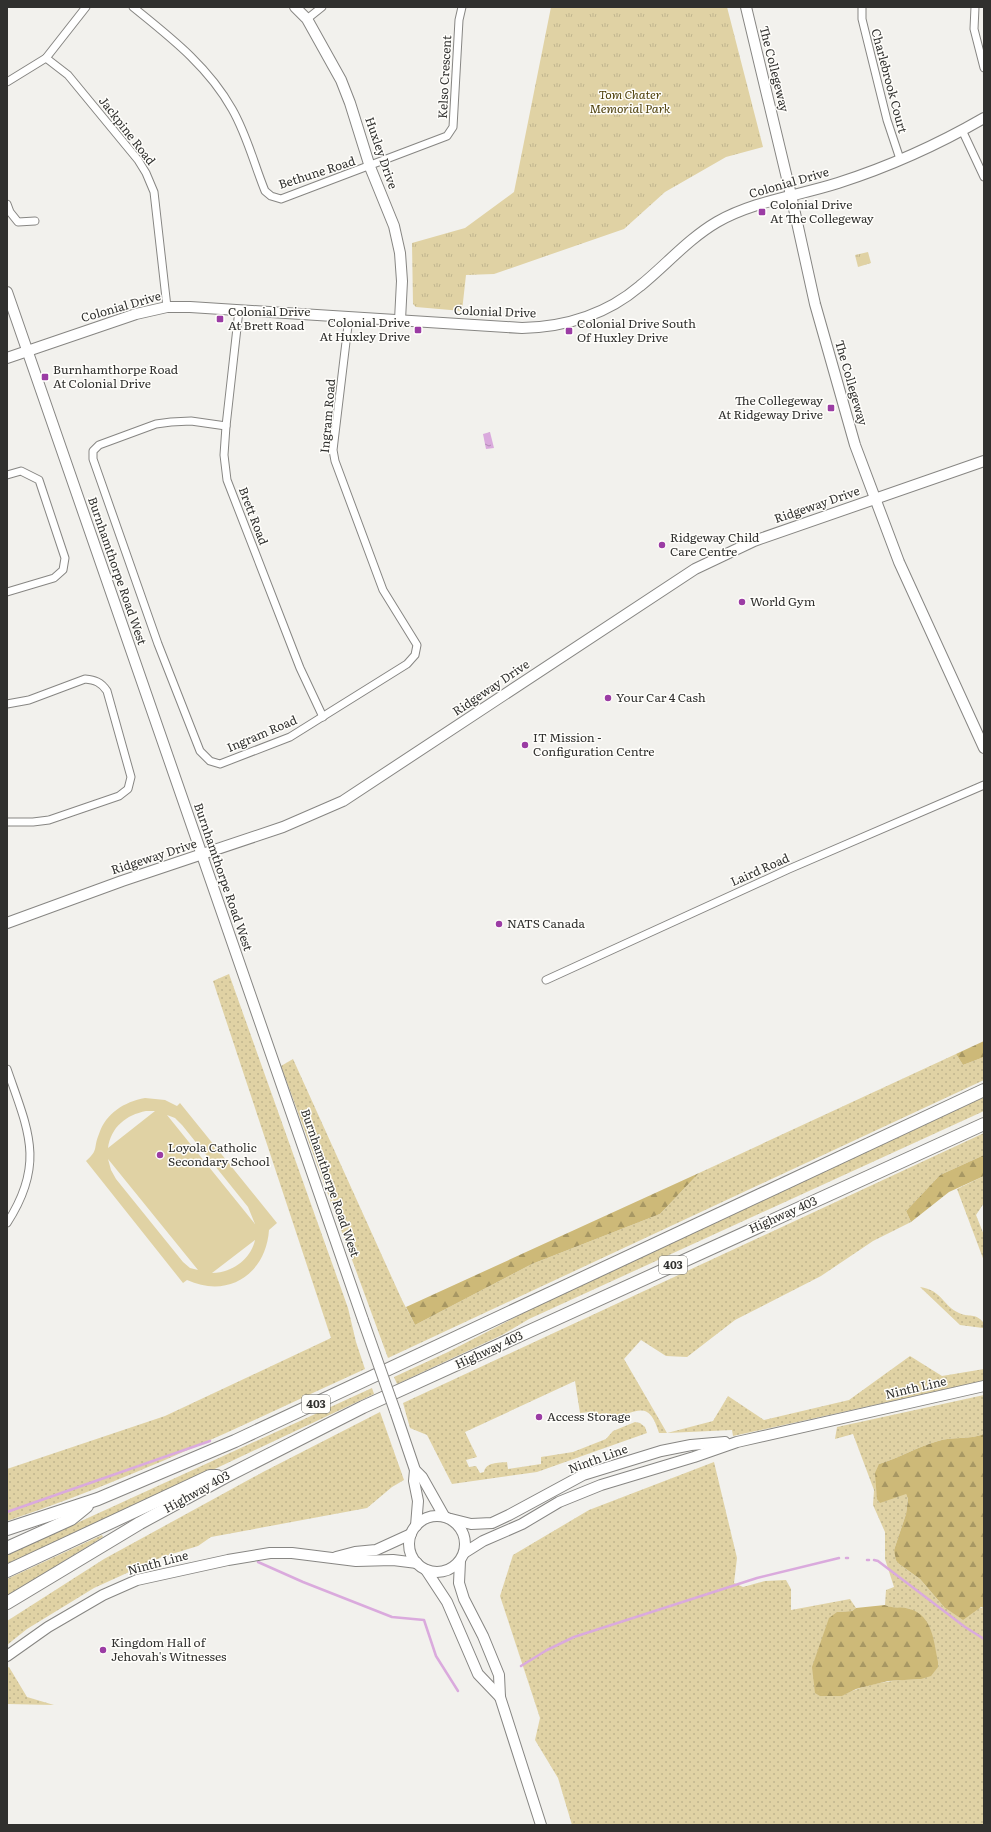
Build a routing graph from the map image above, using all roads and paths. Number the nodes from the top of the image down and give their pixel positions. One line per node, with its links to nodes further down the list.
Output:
1 (86, 7): 10 (street)
2 (133, 7): 16 (street, Bethune Road)
3 (296, 7): 9 (main road, Huxley Drive)
4 (322, 7): 9 (street)
5 (462, 7): 16 (street, Kelso Crescent)
6 (746, 7): 18 (main road, The Collegeway)
7 (862, 7): 15 (street, Charlebrook Court)
8 (975, 7): 11 (street)
9 (307, 19): 16 (main road, Huxley Drive)
10 (46, 58): 12 (street); 22 (street, Jackpine Road)
11 (984, 68)
12 (7, 82)
13 (984, 118): 14 (main road, Colonial Drive)
14 (962, 130): 15 (main road, Colonial Drive); 17 (street)
15 (900, 159): 18 (main road, Colonial Drive)
16 (370, 167): 25 (main road, Huxley Drive)
17 (984, 177)
18 (791, 195): 25 (main road, Colonial Drive); 31 (main road, The Collegeway)
19 (7, 204): 20 (street)
20 (35, 221)
21 (7, 292): 26 (main road, Burnhamthorpe Road West)
22 (166, 307): 23 (main road, Colonial Drive); 26 (main road, Colonial Drive)
23 (239, 310): 24 (main road, Colonial Drive); 28 (street, Brett Road)
24 (349, 317): 25 (main road, Colonial Drive); 34 (street, Ingram Road)
25 (400, 320)
26 (27, 351): 27 (main road, Colonial Drive); 38 (main road, Burnhamthorpe Road West)
27 (7, 358)
28 (226, 426): 34 (street, Brett Road); 34 (street, Ingram Road)
29 (984, 461): 31 (main road, Ridgeway Drive)
30 (7, 476): 32 (street)
31 (876, 499): 35 (main road, The Collegeway); 38 (main road, Ridgeway Drive)
32 (7, 592)
33 (7, 704): 37 (street)
34 (323, 717)
35 (984, 748)
36 (984, 785): 40 (street, Laird Road)
37 (7, 822)
38 (202, 855): 39 (main road, Ridgeway Drive); 47 (main road, Burnhamthorpe Road West, bridge)
39 (7, 923)
40 (546, 980)
41 (7, 1069): 44 (street)
42 (984, 1090): 49 (highway, Highway 403 / 403)
43 (984, 1124): 48 (highway, Highway 403 / 403)
44 (7, 1222)
45 (984, 1386): 46 (main road, Ninth Line)
46 (737, 1442): 50 (main road, Ninth Line); 55 (main road, Ninth Line)
47 (416, 1470): 50 (main road, Burnhamthorpe Road West); 52 (main road, Burnhamthorpe Road West)
48 (225, 1477): 58 (highway); 59 (highway, Highway 403 / 403)
49 (98, 1499): 51 (highway, Highway 403 / 403); 53 (highway)
50 (448, 1518): 52 (main road); 55 (main road)
51 (7, 1529)
52 (413, 1530): 54 (main road, Ninth Line); 56 (main road)
53 (7, 1548)
54 (334, 1557): 56 (main road, Ninth Line); 60 (main road, Ninth Line)
55 (462, 1557): 57 (main road); 61 (main road)
56 (417, 1564): 57 (main road)
57 (426, 1570): 61 (main road)
58 (7, 1571)
59 (9, 1602)
60 (7, 1656)
61 (500, 1697): 62 (main road)
62 (541, 1825)

